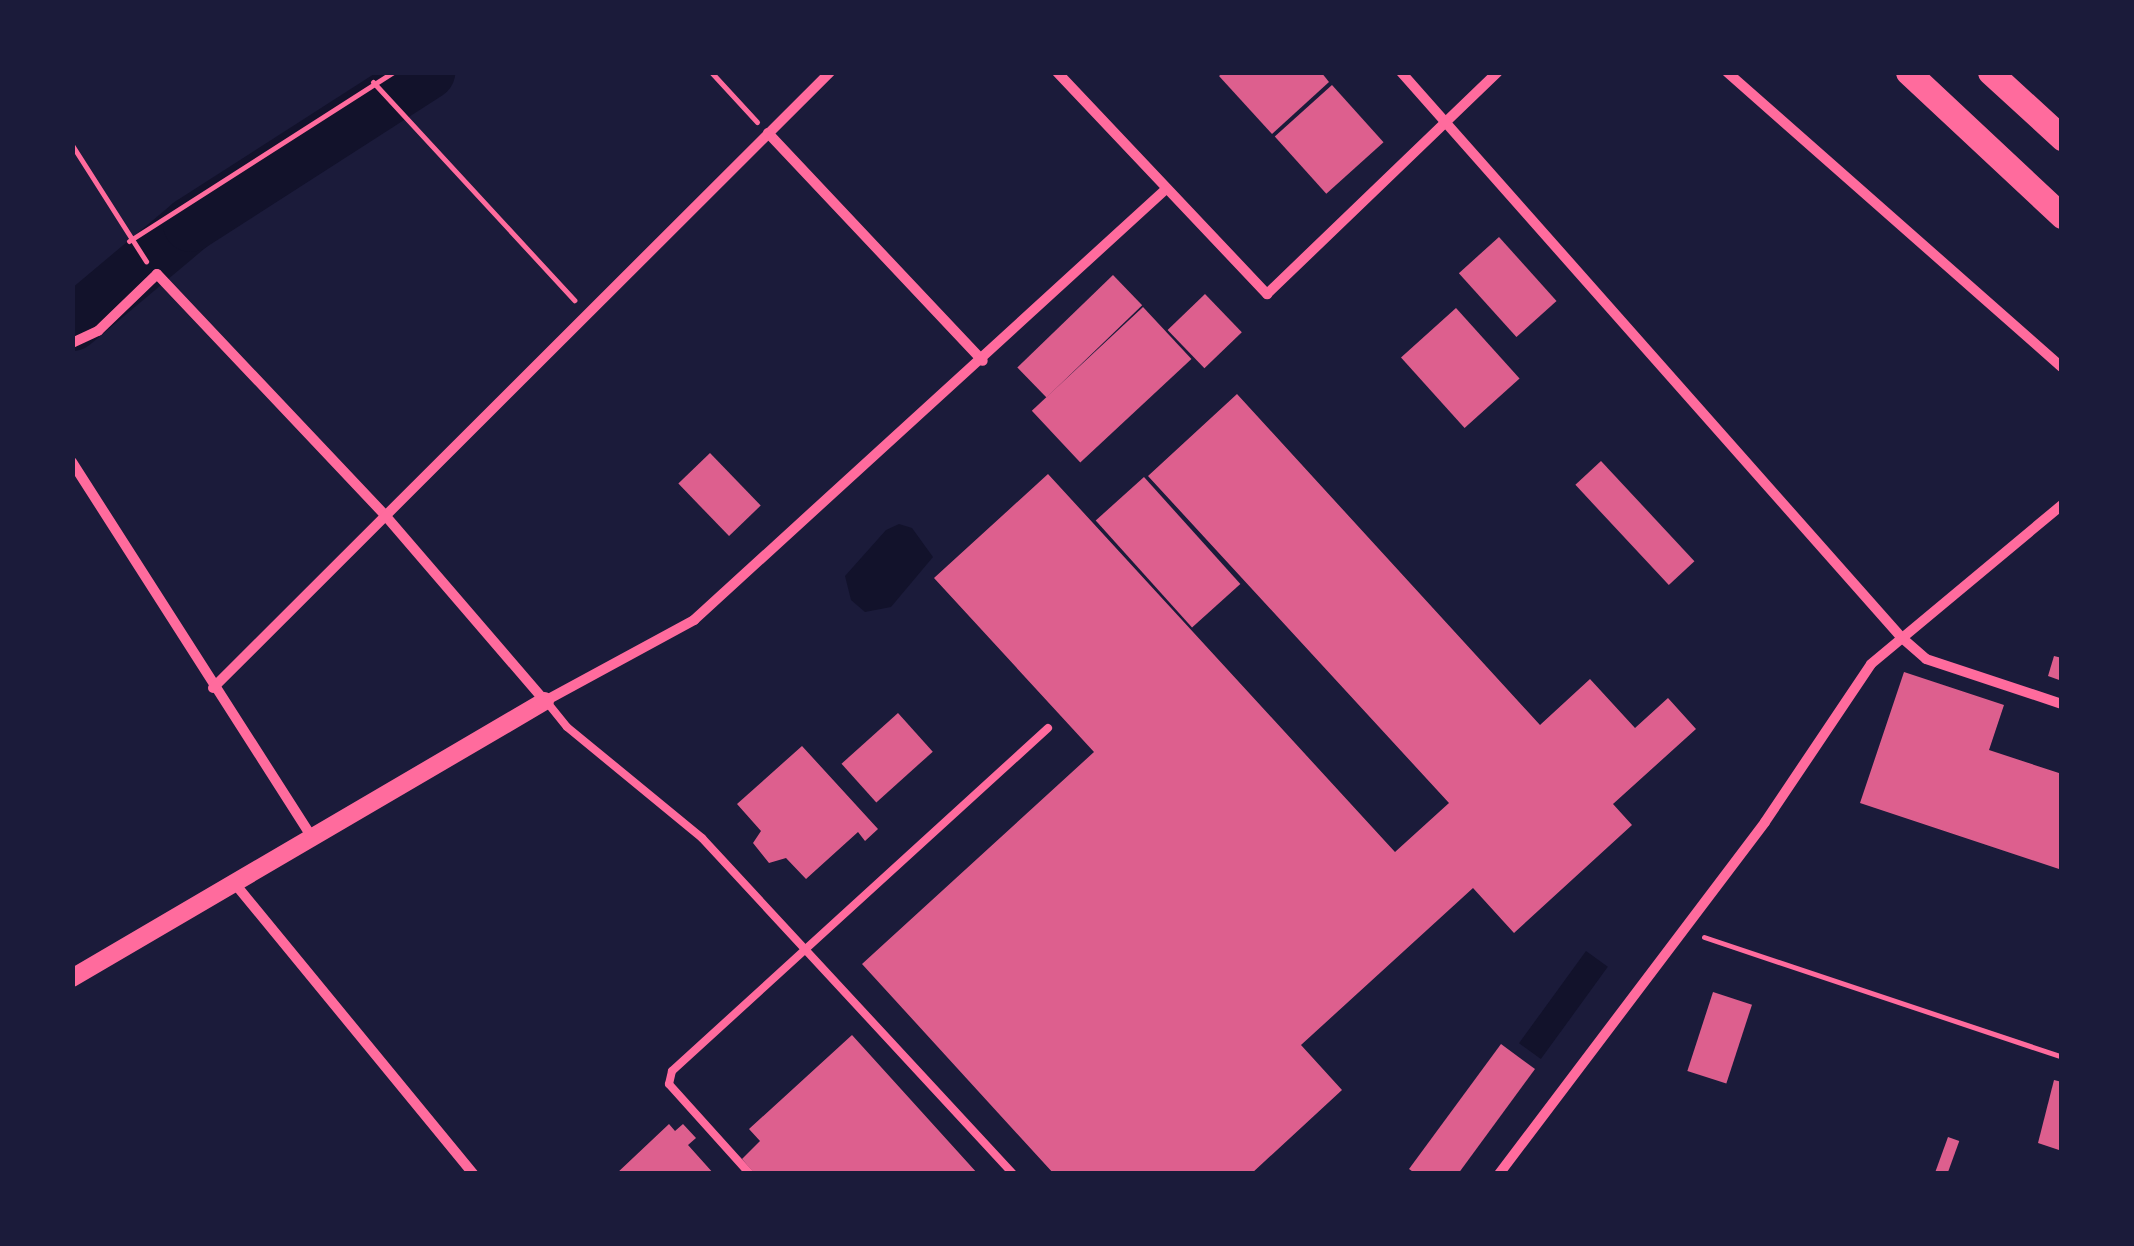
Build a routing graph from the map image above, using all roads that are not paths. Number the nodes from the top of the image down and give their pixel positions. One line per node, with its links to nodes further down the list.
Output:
1 (830, 72): 9 (street)
2 (1057, 72): 11 (street)
3 (1401, 72): 8 (street)
4 (1498, 72): 8 (street)
5 (1727, 72): 15 (street)
6 (1908, 72): 12 (highway)
7 (1990, 72): 10 (highway)
8 (1448, 122): 11 (street); 19 (street)
9 (768, 134): 14 (street); 18 (street)
10 (2062, 138)
11 (1166, 189): 14 (street)
12 (2062, 216)
13 (72, 344): 18 (street)
14 (983, 361): 21 (street)
15 (2062, 367)
16 (72, 462): 20 (street)
17 (2062, 505): 19 (street)
18 (384, 514): 20 (street); 21 (street)
19 (1900, 637): 22 (street); 31 (street)
20 (213, 688): 24 (street)
21 (545, 701): 24 (street); 26 (lane)
22 (2062, 704)
23 (1048, 728): 26 (lane)
24 (312, 834): 25 (street)
25 (236, 885): 27 (street); 28 (street)
26 (803, 948): 29 (lane); 30 (lane)
27 (72, 978)
28 (472, 1174)
29 (750, 1174)
30 (1013, 1174)
31 (1498, 1174)

